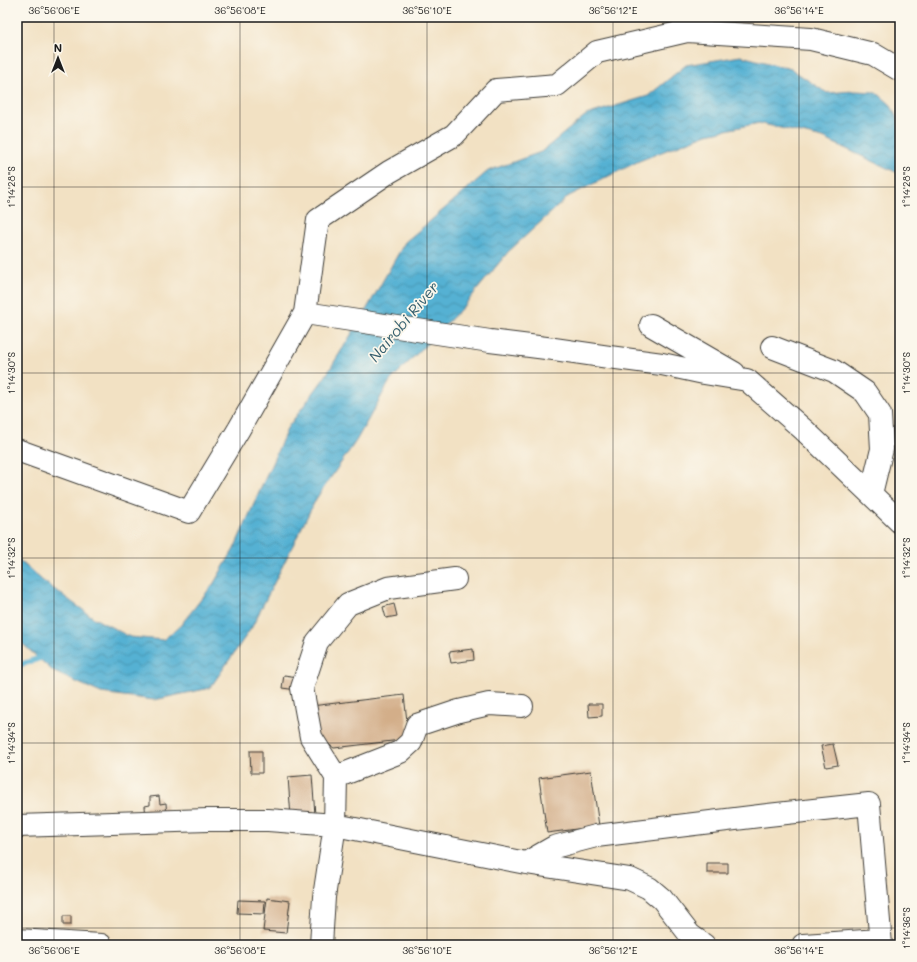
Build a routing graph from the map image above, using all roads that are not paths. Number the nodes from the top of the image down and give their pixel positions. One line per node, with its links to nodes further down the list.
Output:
1 (900, 70): 2 (street)
2 (305, 313): 5 (street); 6 (street)
3 (652, 325): 5 (street)
4 (772, 347): 7 (street)
5 (747, 380): 7 (street)
6 (17, 450)
7 (871, 494): 8 (street)
8 (900, 522)
9 (455, 579): 11 (street)
10 (522, 706): 11 (street)
11 (336, 777): 12 (street)
12 (335, 825): 13 (street); 14 (street); 18 (street)
13 (17, 826)
14 (526, 863): 16 (street); 19 (street)
15 (17, 940): 17 (street)
16 (880, 942): 20 (street)
17 (101, 945)
18 (321, 945)
19 (704, 945)
20 (803, 945)

